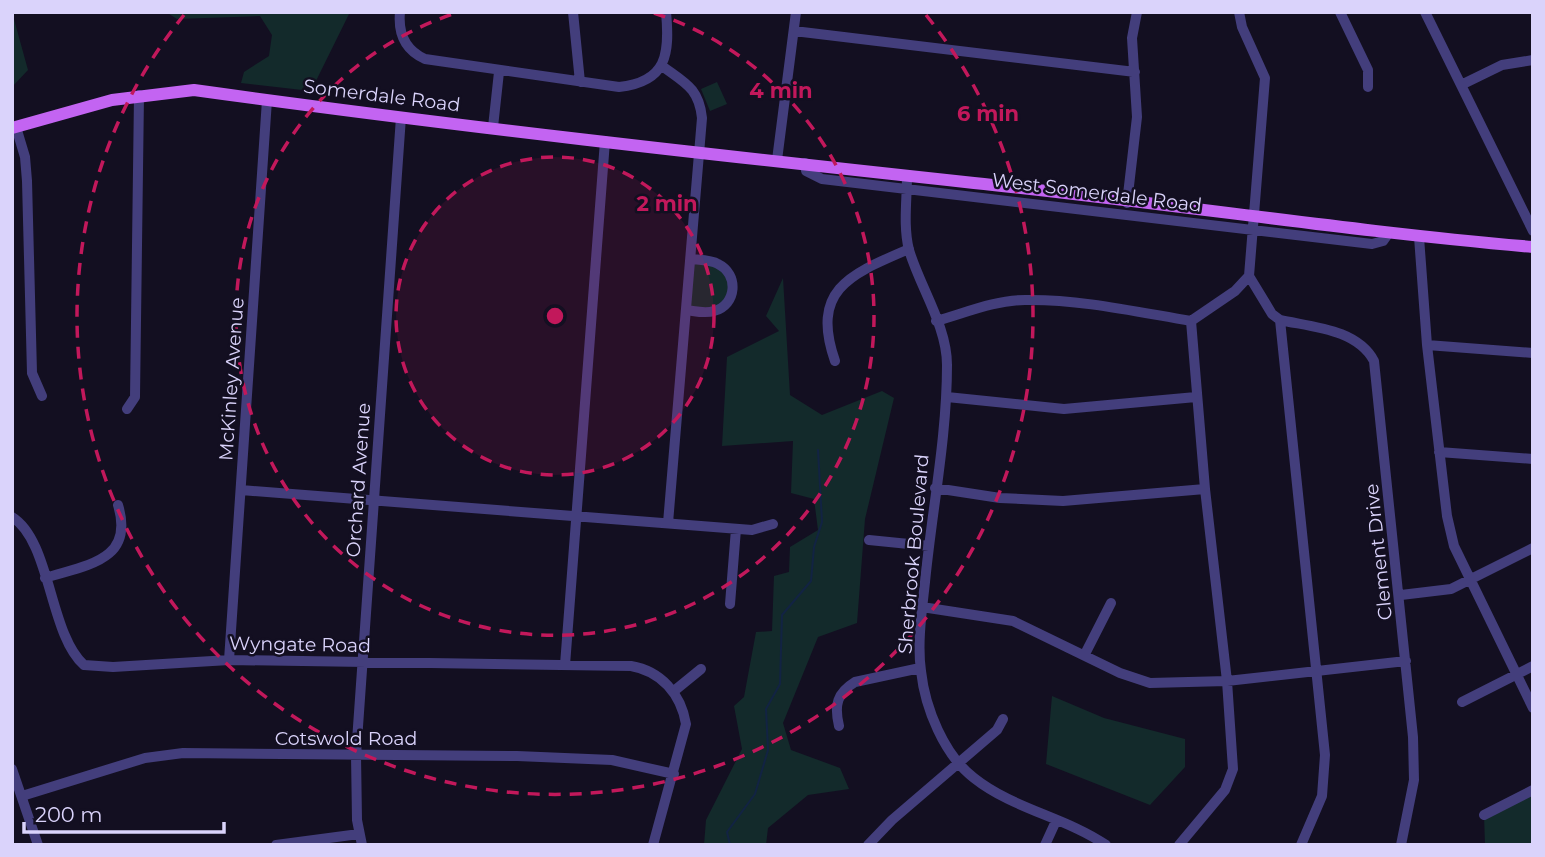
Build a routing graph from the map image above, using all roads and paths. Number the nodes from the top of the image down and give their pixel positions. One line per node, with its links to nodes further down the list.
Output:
1 (400, 12): 12 (street)
2 (573, 12): 14 (street)
3 (666, 12): 11 (street)
4 (796, 12): 9 (street)
5 (1137, 12): 13 (street)
6 (1239, 12): 28 (street)
7 (1340, 12): 16 (street)
8 (1425, 12): 15 (street)
9 (794, 31): 13 (street); 25 (street)
10 (1533, 60): 15 (street)
11 (662, 66): 14 (street); 23 (street)
12 (499, 72): 14 (street); 21 (street)
13 (1135, 72): 27 (street)
14 (580, 82)
15 (1461, 85): 30 (street)
16 (1368, 87)
17 (139, 95): 18 (main road, Somerdale Road); 20 (main road, Somerdale Road); 47 (street)
18 (267, 100): 19 (main road, Somerdale Road); 52 (street, McKinley Avenue)
19 (401, 117): 21 (main road, Somerdale Road); 53 (street, Orchard Avenue)
20 (14, 127): 44 (street)
21 (492, 127): 22 (main road, Somerdale Road)
22 (605, 141): 23 (main road, Somerdale Road); 55 (street)
23 (700, 153): 24 (main road, Somerdale Road); 35 (street)
24 (751, 159): 25 (main road, West Somerdale Road)
25 (777, 160): 26 (main road, West Somerdale Road)
26 (907, 182): 27 (main road, West Somerdale Road); 29 (street, West Somerdale Road); 34 (street, Sherbrook Boulevard)
27 (1127, 203): 28 (main road, West Somerdale Road)
28 (1254, 216): 29 (street); 31 (main road, West Somerdale Road)
29 (1253, 229): 31 (street, West Somerdale Road); 36 (street)
30 (1533, 231)
31 (1388, 234): 32 (main road, West Somerdale Road)
32 (1419, 237): 33 (main road, West Somerdale Road); 41 (street)
33 (1533, 247)
34 (909, 249): 39 (street, Sherbrook Boulevard); 43 (street)
35 (691, 260): 37 (street); 37 (street)
36 (1249, 276): 38 (street); 40 (street)
37 (686, 310): 57 (street)
38 (1280, 320): 65 (street, Clement Drive); 77 (street)
39 (936, 321): 40 (street); 45 (street, Sherbrook Boulevard)
40 (1191, 321): 46 (street)
41 (1427, 345): 42 (street); 48 (street)
42 (1533, 353)
43 (835, 361)
44 (42, 396)
45 (947, 397): 46 (street); 50 (street, Sherbrook Boulevard)
46 (1196, 397): 51 (street)
47 (127, 409)
48 (1439, 452): 49 (street); 64 (street)
49 (1533, 458)
50 (934, 488): 51 (street); 61 (street, Sherbrook Boulevard)
51 (1205, 489): 79 (street)
52 (241, 490): 53 (street); 70 (street, McKinley Avenue)
53 (374, 501): 55 (street); 72 (street, Orchard Avenue)
54 (118, 505): 63 (street)
55 (577, 516): 57 (street); 73 (street)
56 (12, 517): 63 (street, Wyngate Road)
57 (668, 523): 59 (street)
58 (772, 524): 59 (street)
59 (736, 529): 67 (street)
60 (869, 540): 61 (street)
61 (929, 546): 68 (street, Sherbrook Boulevard)
62 (1533, 548): 64 (street)
63 (45, 579): 70 (street, Wyngate Road)
64 (1468, 580): 65 (street); 78 (street)
65 (1401, 595): 71 (street, Clement Drive)
66 (1111, 603): 69 (street)
67 (730, 604)
68 (922, 607): 69 (street); 75 (street, Sherbrook Boulevard)
69 (1085, 654): 79 (street)
70 (229, 660): 72 (street, Wyngate Road)
71 (1406, 661): 77 (street); 102 (street, Clement Drive)
72 (363, 662): 73 (street, Wyngate Road); 85 (street, Orchard Avenue)
73 (565, 665): 80 (street, Wyngate Road)
74 (1533, 666): 78 (street)
75 (920, 668): 84 (street); 86 (street, Sherbrook Boulevard)
76 (701, 669): 80 (street)
77 (1317, 671): 79 (street); 101 (street)
78 (1516, 675): 81 (street); 82 (street)
79 (1227, 681): 100 (street)
80 (674, 691): 88 (street)
81 (1462, 702)
82 (1533, 708)
83 (1003, 719): 86 (street)
84 (839, 726)
85 (356, 755): 88 (street, Cotswold Road); 90 (street, Cotswold Road); 93 (street, Orchard Avenue)
86 (958, 764): 92 (street, Sherbrook Boulevard); 97 (street)
87 (12, 769): 90 (street)
88 (674, 774): 96 (street)
89 (1533, 790): 91 (street)
90 (22, 796): 94 (street)
91 (1484, 815)
92 (1056, 821): 98 (street); 99 (street, Sherbrook Boulevard)
93 (360, 839): 95 (street)
94 (38, 845)
95 (276, 845)
96 (653, 845)
97 (868, 845)
98 (1045, 845)
99 (1106, 845)
100 (1179, 845)
101 (1301, 845)
102 (1401, 845)

